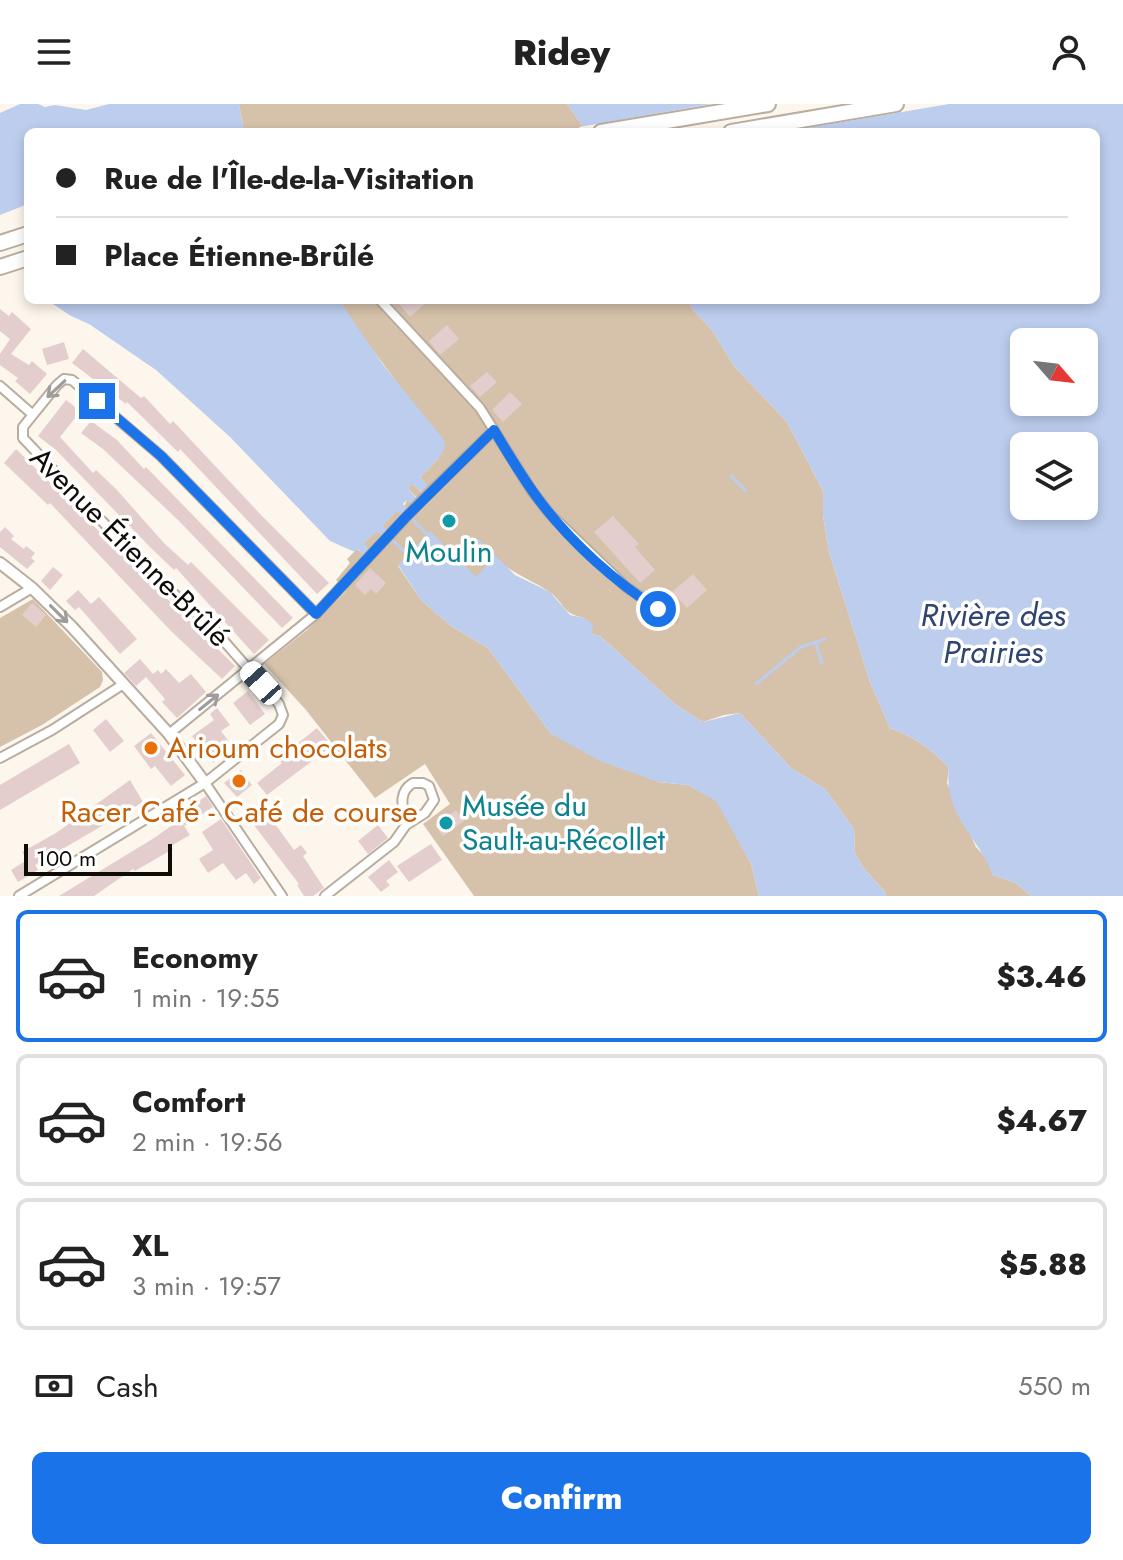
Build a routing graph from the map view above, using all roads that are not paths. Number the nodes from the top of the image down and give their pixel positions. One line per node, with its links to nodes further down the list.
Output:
1 (768, 104): 3 (highway)
2 (896, 104): 4 (highway)
3 (625, 128)
4 (755, 128)
5 (24, 235): 6 (highway)
6 (0, 243)
7 (24, 259): 8 (highway)
8 (0, 267)
9 (384, 304): 12 (street)
10 (0, 386): 11 (street, Avenue Étienne-Brûlé)
11 (32, 414): 16 (street, one-way to 11); 18 (street, Avenue Étienne-Brûlé)
12 (494, 430): 16 (street); 17 (street)
13 (0, 563): 14 (street)
14 (32, 588): 15 (street); 19 (street, one-way to 19)
15 (0, 607)
16 (316, 614): 18 (street)
17 (673, 618)
18 (249, 670): 20 (street, one-way to 18); 22 (street, Avenue Étienne-Brûlé)
19 (122, 685): 20 (street); 21 (street)
20 (169, 734): 22 (street)
21 (0, 758)
22 (205, 783): 24 (street); 25 (street)
23 (406, 825): 23 (street); 27 (street)
24 (280, 893): 26 (street)
25 (19, 896)
26 (268, 896)
27 (325, 896)

